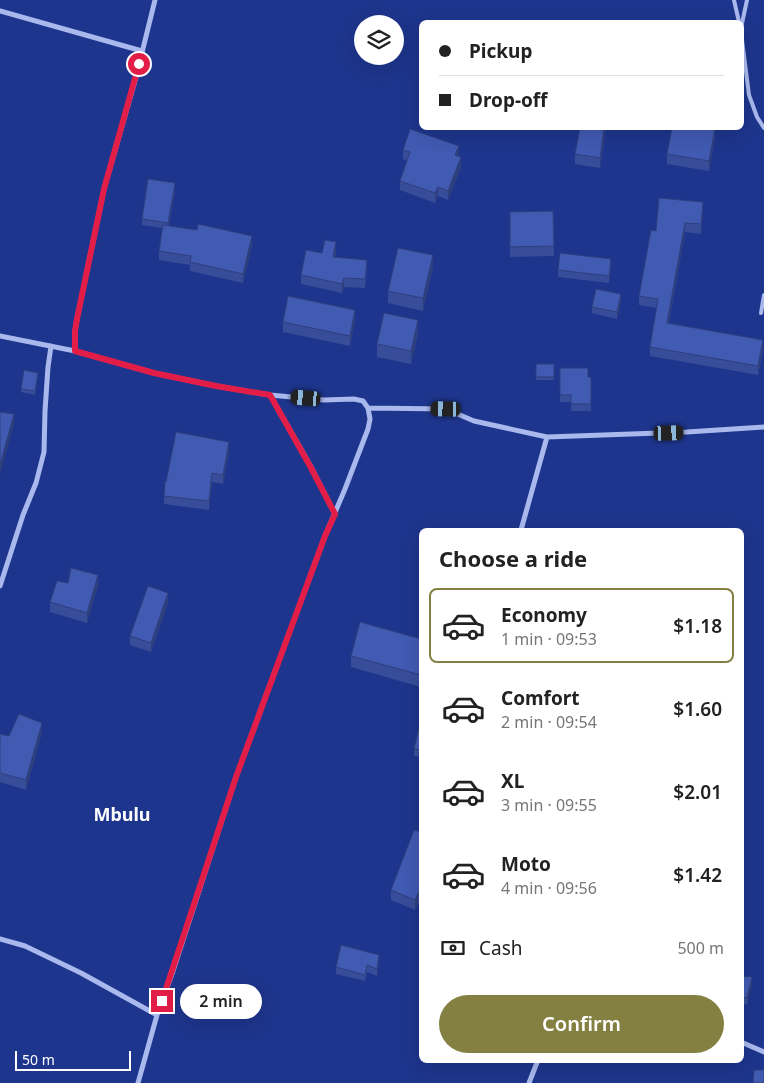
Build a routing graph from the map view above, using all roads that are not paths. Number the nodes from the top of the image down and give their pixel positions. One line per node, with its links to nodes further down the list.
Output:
1 (155, 0): 7 (street)
2 (734, 0): 5 (lane)
3 (747, 0): 6 (lane)
4 (0, 11): 7 (street)
5 (739, 20)
6 (743, 20)
7 (142, 51): 14 (street)
8 (744, 56): 9 (lane)
9 (764, 128)
10 (764, 295): 11 (lane)
11 (761, 313)
12 (0, 336): 13 (street)
13 (51, 346): 14 (street); 21 (street)
14 (75, 351): 15 (street)
15 (270, 395): 16 (street); 19 (street)
16 (368, 408): 18 (street); 19 (street)
17 (764, 427): 18 (street)
18 (547, 437): 20 (street)
19 (335, 514): 23 (street)
20 (523, 528)
21 (0, 586)
22 (0, 939): 23 (street)
23 (157, 1015): 27 (street)
24 (744, 1043): 25 (street)
25 (764, 1052)
26 (537, 1063): 28 (street)
27 (138, 1083)
28 (530, 1083)

